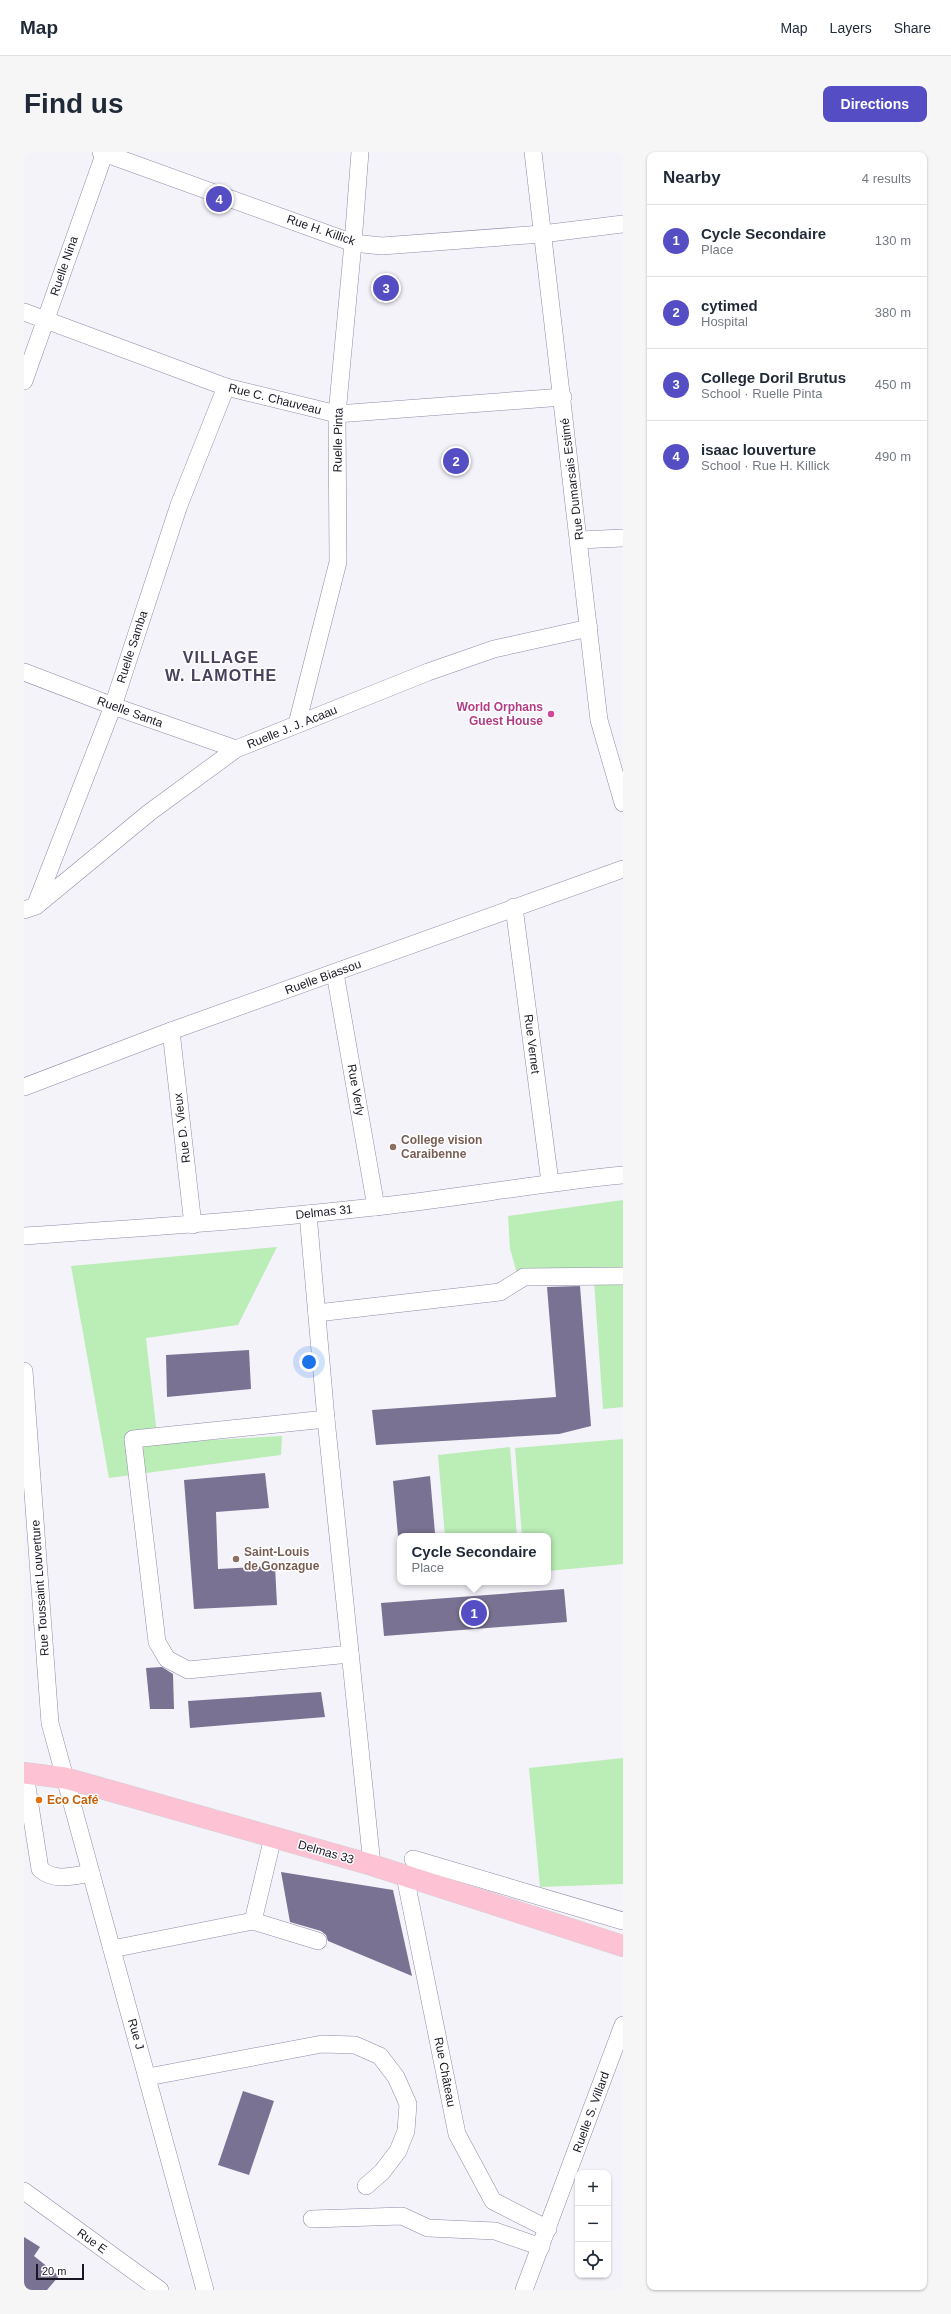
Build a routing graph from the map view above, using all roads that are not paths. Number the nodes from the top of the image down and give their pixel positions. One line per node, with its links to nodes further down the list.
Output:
1 (103, 152): 6 (street, Rue H. Killick); 8 (street, Ruelle Nina)
2 (360, 152): 6 (street, Ruelle Pinta)
3 (533, 152): 5 (street, Rue Dumarsais Estimé)
4 (623, 224): 5 (street, Rue H. Killick)
5 (542, 234): 6 (street, Rue H. Killick); 11 (street, Rue Dumarsais Estimé)
6 (354, 243): 12 (street, Ruelle Pinta)
7 (24, 312): 8 (street, Rue C. Chauveau)
8 (46, 320): 9 (street, Ruelle Nina); 10 (street, Rue C. Chauveau)
9 (24, 381)
10 (226, 387): 12 (street, Rue C. Chauveau); 17 (street, Ruelle Samba)
11 (563, 397): 12 (street, Rue C. Chauveau); 14 (street, Rue Dumarsais Estimé)
12 (337, 414): 18 (street, Ruelle Pinta)
13 (623, 538): 14 (street)
14 (579, 540): 15 (street, Rue Dumarsais Estimé)
15 (589, 628): 18 (street, Ruelle J. J. Acaau); 20 (street, Rue Dumarsais Estimé)
16 (24, 672): 17 (street, Ruelle Santa)
17 (112, 706): 19 (street, Ruelle Santa); 23 (street, Ruelle Samba)
18 (297, 724): 19 (street, Ruelle J. J. Acaau)
19 (236, 749): 23 (street, Ruelle J. J. Acaau)
20 (623, 802)
21 (623, 869): 22 (street, Ruelle Biassou)
22 (514, 907): 24 (street, Ruelle Biassou); 28 (street, Rue Vernet)
23 (30, 908)
24 (335, 973): 25 (street, Ruelle Biassou); 29 (street, Rue Verly)
25 (171, 1031): 26 (street, Ruelle Biassou); 31 (street, Rue D. Vieux)
26 (24, 1087)
27 (623, 1175): 28 (street, Delmas 31)
28 (550, 1182): 29 (street, Delmas 31)
29 (376, 1207): 30 (street, Delmas 31)
30 (309, 1221): 31 (street, Delmas 31); 34 (street)
31 (193, 1225): 32 (street, Delmas 31)
32 (24, 1236)
33 (623, 1276): 34 (street)
34 (317, 1313): 36 (street)
35 (24, 1371): 39 (street, Rue Toussaint Louverture)
36 (326, 1419): 37 (street); 37 (street)
37 (350, 1654): 41 (street)
38 (24, 1773): 39 (main road, Delmas 33); 43 (street)
39 (65, 1778): 40 (main road, Delmas 33); 43 (street, Rue J)
40 (274, 1837): 41 (main road, Delmas 33); 44 (street)
41 (372, 1865): 42 (main road, Delmas 33)
42 (409, 1868): 45 (street); 47 (main road, Delmas 33); 54 (street, Rue Château)
43 (91, 1873): 48 (street, Rue J)
44 (253, 1920): 46 (street); 48 (street)
45 (623, 1921)
46 (318, 1941)
47 (623, 1946)
48 (112, 1949): 50 (street, Rue J)
49 (623, 2025): 54 (street, Ruelle S. Villard)
50 (148, 2077): 51 (street); 57 (street, Rue J)
51 (366, 2186)
52 (24, 2191): 56 (street, Rue E)
53 (312, 2220): 55 (street)
54 (548, 2229): 55 (street, Ruelle S. Villard)
55 (541, 2247): 58 (street, Ruelle S. Villard)
56 (160, 2290)
57 (205, 2290)
58 (524, 2290)

